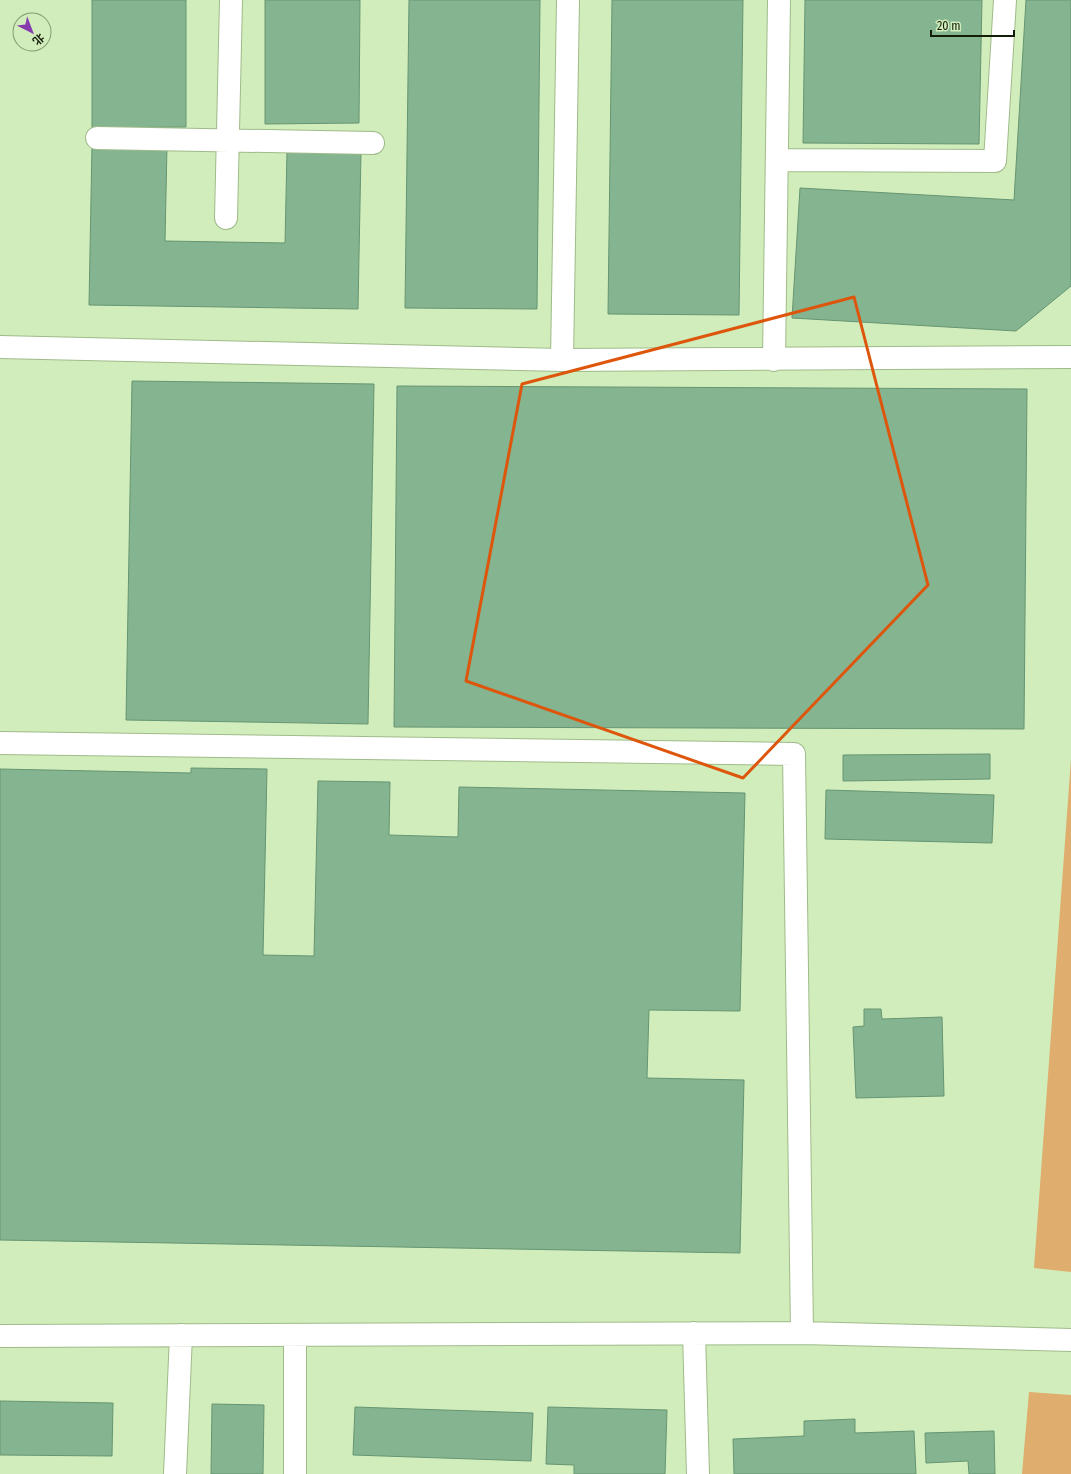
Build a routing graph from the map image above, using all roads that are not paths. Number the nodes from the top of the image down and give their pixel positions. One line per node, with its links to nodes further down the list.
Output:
1 (230, 0): 6 (street)
2 (568, 0): 12 (street)
3 (779, 0): 8 (street)
4 (1005, 0): 8 (street)
5 (97, 138): 6 (street)
6 (228, 140): 7 (street); 9 (street)
7 (373, 142)
8 (777, 160): 13 (street)
9 (226, 218)
10 (0, 347): 12 (street)
11 (1071, 357): 13 (street)
12 (562, 360): 13 (street)
13 (774, 360)
14 (0, 743): 15 (street)
15 (802, 1332): 16 (street); 20 (street)
16 (694, 1333): 18 (street); 23 (street)
17 (181, 1335): 18 (street); 19 (street); 21 (street)
18 (295, 1335): 22 (street)
19 (0, 1336)
20 (1071, 1340)
21 (175, 1474)
22 (295, 1474)
23 (698, 1474)

